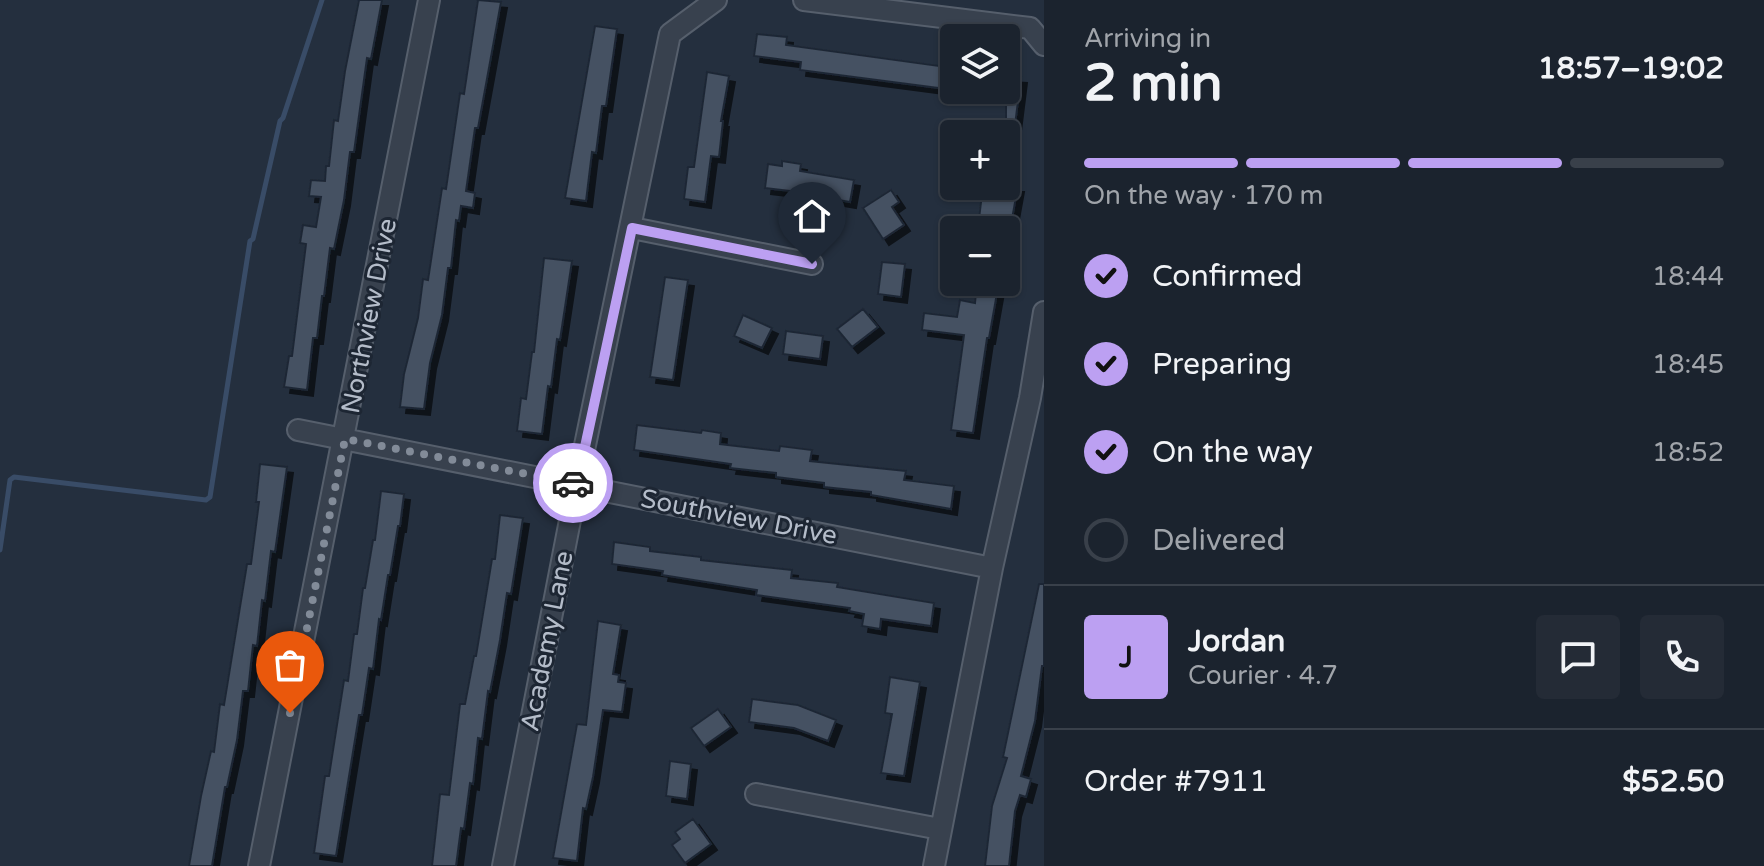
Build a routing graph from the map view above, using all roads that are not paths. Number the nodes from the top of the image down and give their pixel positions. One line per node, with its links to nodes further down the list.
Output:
1 (429, 0): 10 (street, Northview Drive)
2 (716, 0): 5 (street, Academy Lane)
3 (804, 0): 4 (street)
4 (1044, 45)
5 (632, 228): 6 (street); 11 (street, Academy Lane)
6 (812, 264)
7 (1044, 312): 8 (street)
8 (1037, 399): 12 (street)
9 (298, 430): 10 (street, Southview Drive)
10 (345, 439): 11 (street, Southview Drive); 15 (street, Northview Drive)
11 (577, 484): 12 (street, Southview Drive); 16 (street, Academy Lane)
12 (992, 568): 14 (street)
13 (756, 794): 14 (street)
14 (940, 829): 17 (street)
15 (259, 866)
16 (503, 866)
17 (934, 866)

